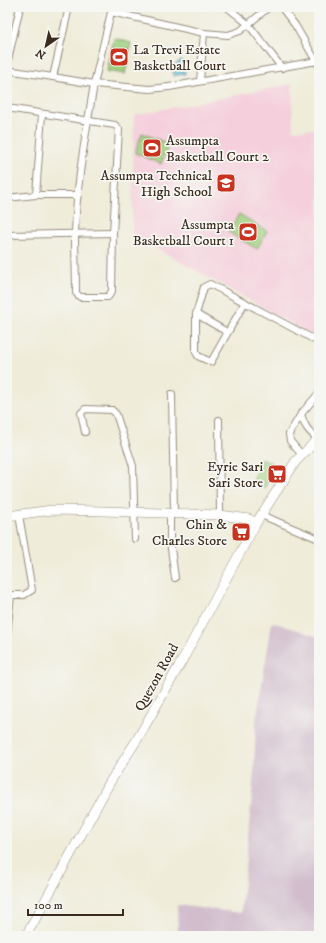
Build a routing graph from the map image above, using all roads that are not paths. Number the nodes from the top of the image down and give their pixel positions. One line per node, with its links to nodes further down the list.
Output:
1 (20, 7): 9 (street)
2 (69, 7): 14 (street)
3 (227, 7): 7 (street)
4 (269, 7): 7 (street)
5 (281, 7): 11 (street)
6 (111, 10): 8 (street); 16 (street)
7 (248, 24): 8 (street); 12 (street)
8 (204, 34): 15 (street)
9 (10, 36): 10 (street)
10 (7, 64)
11 (318, 64): 12 (street)
12 (282, 68): 15 (street)
13 (7, 70): 14 (street)
14 (53, 77): 16 (street)
15 (200, 81): 16 (street)
16 (94, 84): 19 (street)
17 (7, 108): 18 (street)
18 (42, 114): 19 (street); 20 (street)
19 (88, 122): 21 (street); 24 (street)
20 (36, 195): 21 (street); 22 (street)
21 (78, 195): 23 (street)
22 (7, 198)
23 (75, 234): 24 (street); 24 (street); 25 (street)
24 (113, 234)
25 (7, 235)
26 (245, 302): 27 (street); 28 (street); 29 (street)
27 (196, 314): 28 (street); 28 (street)
28 (227, 332)
29 (319, 342)
30 (319, 393): 32 (street)
31 (172, 394): 38 (street)
32 (301, 414): 35 (street); 36 (street)
33 (219, 420): 41 (street)
34 (85, 432): 37 (street)
35 (318, 439): 36 (main road, Quezon Road)
36 (302, 455): 42 (main road, Quezon Road)
37 (135, 512): 38 (main road); 39 (main road); 43 (street)
38 (172, 514): 41 (main road); 45 (street)
39 (20, 515): 40 (main road); 46 (street)
40 (7, 516)
41 (220, 516): 42 (main road)
42 (259, 519): 44 (street); 48 (main road, Quezon Road)
43 (135, 539)
44 (319, 539)
45 (175, 578)
46 (9, 595): 47 (street)
47 (7, 635)
48 (26, 936)

